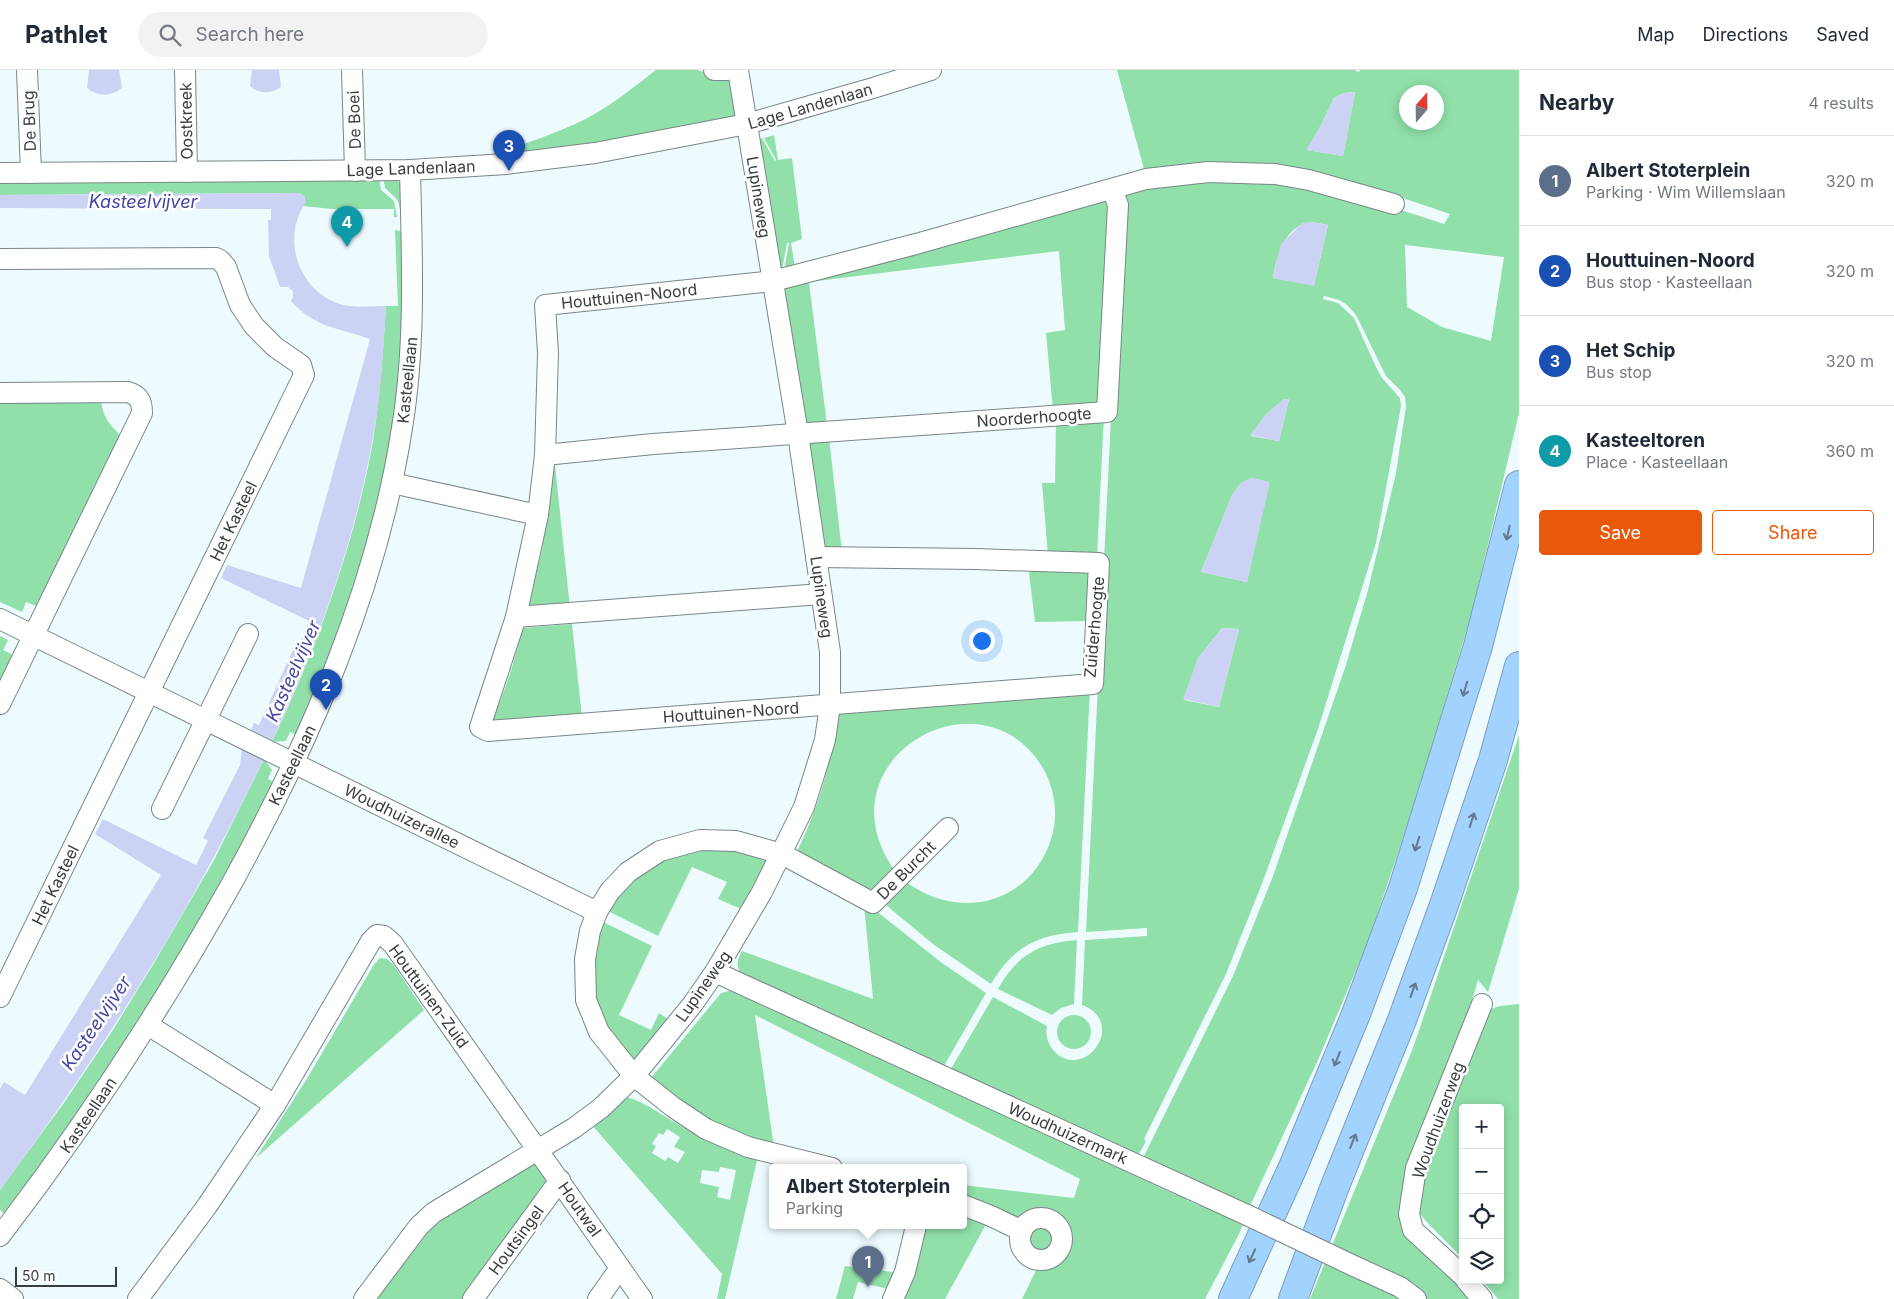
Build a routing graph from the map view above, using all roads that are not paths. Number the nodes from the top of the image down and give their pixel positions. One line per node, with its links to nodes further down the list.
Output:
1 (27, 70): 13 (street, De Brug)
2 (185, 70): 11 (street, Oostkreek)
3 (352, 70): 10 (street, De Boei)
4 (714, 70): 5 (street)
5 (728, 70)
6 (738, 70): 8 (street, Lupineweg)
7 (931, 70): 8 (street, Lage Landenlaan)
8 (748, 124): 9 (street, Lage Landenlaan); 17 (street, Lupineweg)
9 (410, 170): 10 (street, Lage Landenlaan); 21 (street, Kasteellaan)
10 (355, 171): 11 (street, Lage Landenlaan)
11 (187, 172): 13 (street, Lage Landenlaan)
12 (0, 173): 13 (street, Lage Landenlaan)
13 (31, 173)
14 (1112, 189): 15 (street); 17 (street); 19 (street, Noorderhoogte)
15 (1394, 204)
16 (0, 259): 31 (street, Het Kasteel)
17 (773, 281): 19 (street, Lupineweg); 20 (street, Houttuinen-Noord)
18 (0, 393): 29 (street)
19 (798, 434): 20 (street); 24 (street, Lupineweg)
20 (545, 455): 23 (street, Houttuinen-Noord)
21 (392, 483): 23 (street); 35 (street, Kasteellaan)
22 (1519, 485): 65 (highway, one-way to 65)
23 (538, 515): 26 (street, Houttuinen-Noord)
24 (816, 557): 25 (street, Lupineweg); 33 (street, Zuiderhoogte)
25 (821, 594): 26 (street); 33 (street, Lupineweg)
26 (516, 617): 33 (street, Houttuinen-Noord)
27 (0, 619): 29 (street, Woudhuizerallee)
28 (248, 634): 34 (street)
29 (34, 636): 31 (street, Woudhuizerallee); 32 (street)
30 (1519, 666): 49 (highway, one-way to 30)
31 (150, 692): 34 (street, Woudhuizerallee); 41 (street, Het Kasteel)
32 (0, 704)
33 (830, 705): 38 (street, Lupineweg)
34 (206, 720): 35 (street, Woudhuizerallee); 36 (street)
35 (286, 759): 39 (street, Woudhuizerallee); 43 (street, Kasteellaan)
36 (162, 809)
37 (948, 828): 38 (street, De Burcht)
38 (782, 854): 39 (street); 40 (street, Lupineweg)
39 (597, 912): 44 (street)
40 (716, 972): 44 (street, Lupineweg); 68 (street, Woudhuizermark, bridge)
41 (0, 997)
42 (1482, 1004): 55 (street, Woudhuizerweg)
43 (148, 1025): 45 (street); 53 (street, Kasteellaan)
44 (634, 1076): 46 (street, Lupineweg); 47 (street)
45 (275, 1105): 46 (street, Houttuinen-Zuid); 59 (street, Houttuinen-Zuid)
46 (539, 1150): 48 (street, Houtwal); 60 (street, Lupineweg)
47 (816, 1164)
48 (560, 1180): 54 (street, Houtwal); 61 (street, Houtsingel)
49 (1335, 1186): 66 (highway); 67 (highway)
50 (967, 1207): 52 (street)
51 (915, 1229): 64 (street)
52 (1022, 1231)
53 (0, 1236)
54 (620, 1268): 62 (street); 63 (street, Houtwal)
55 (1459, 1272)
56 (1469, 1284): 69 (street)
57 (0, 1289): 58 (street)
58 (13, 1299)
59 (138, 1299)
60 (364, 1299)
61 (473, 1299)
62 (598, 1299)
63 (642, 1299)
64 (893, 1299)
65 (1232, 1299)
66 (1282, 1299)
67 (1293, 1299)
68 (1416, 1299)
69 (1482, 1299)

